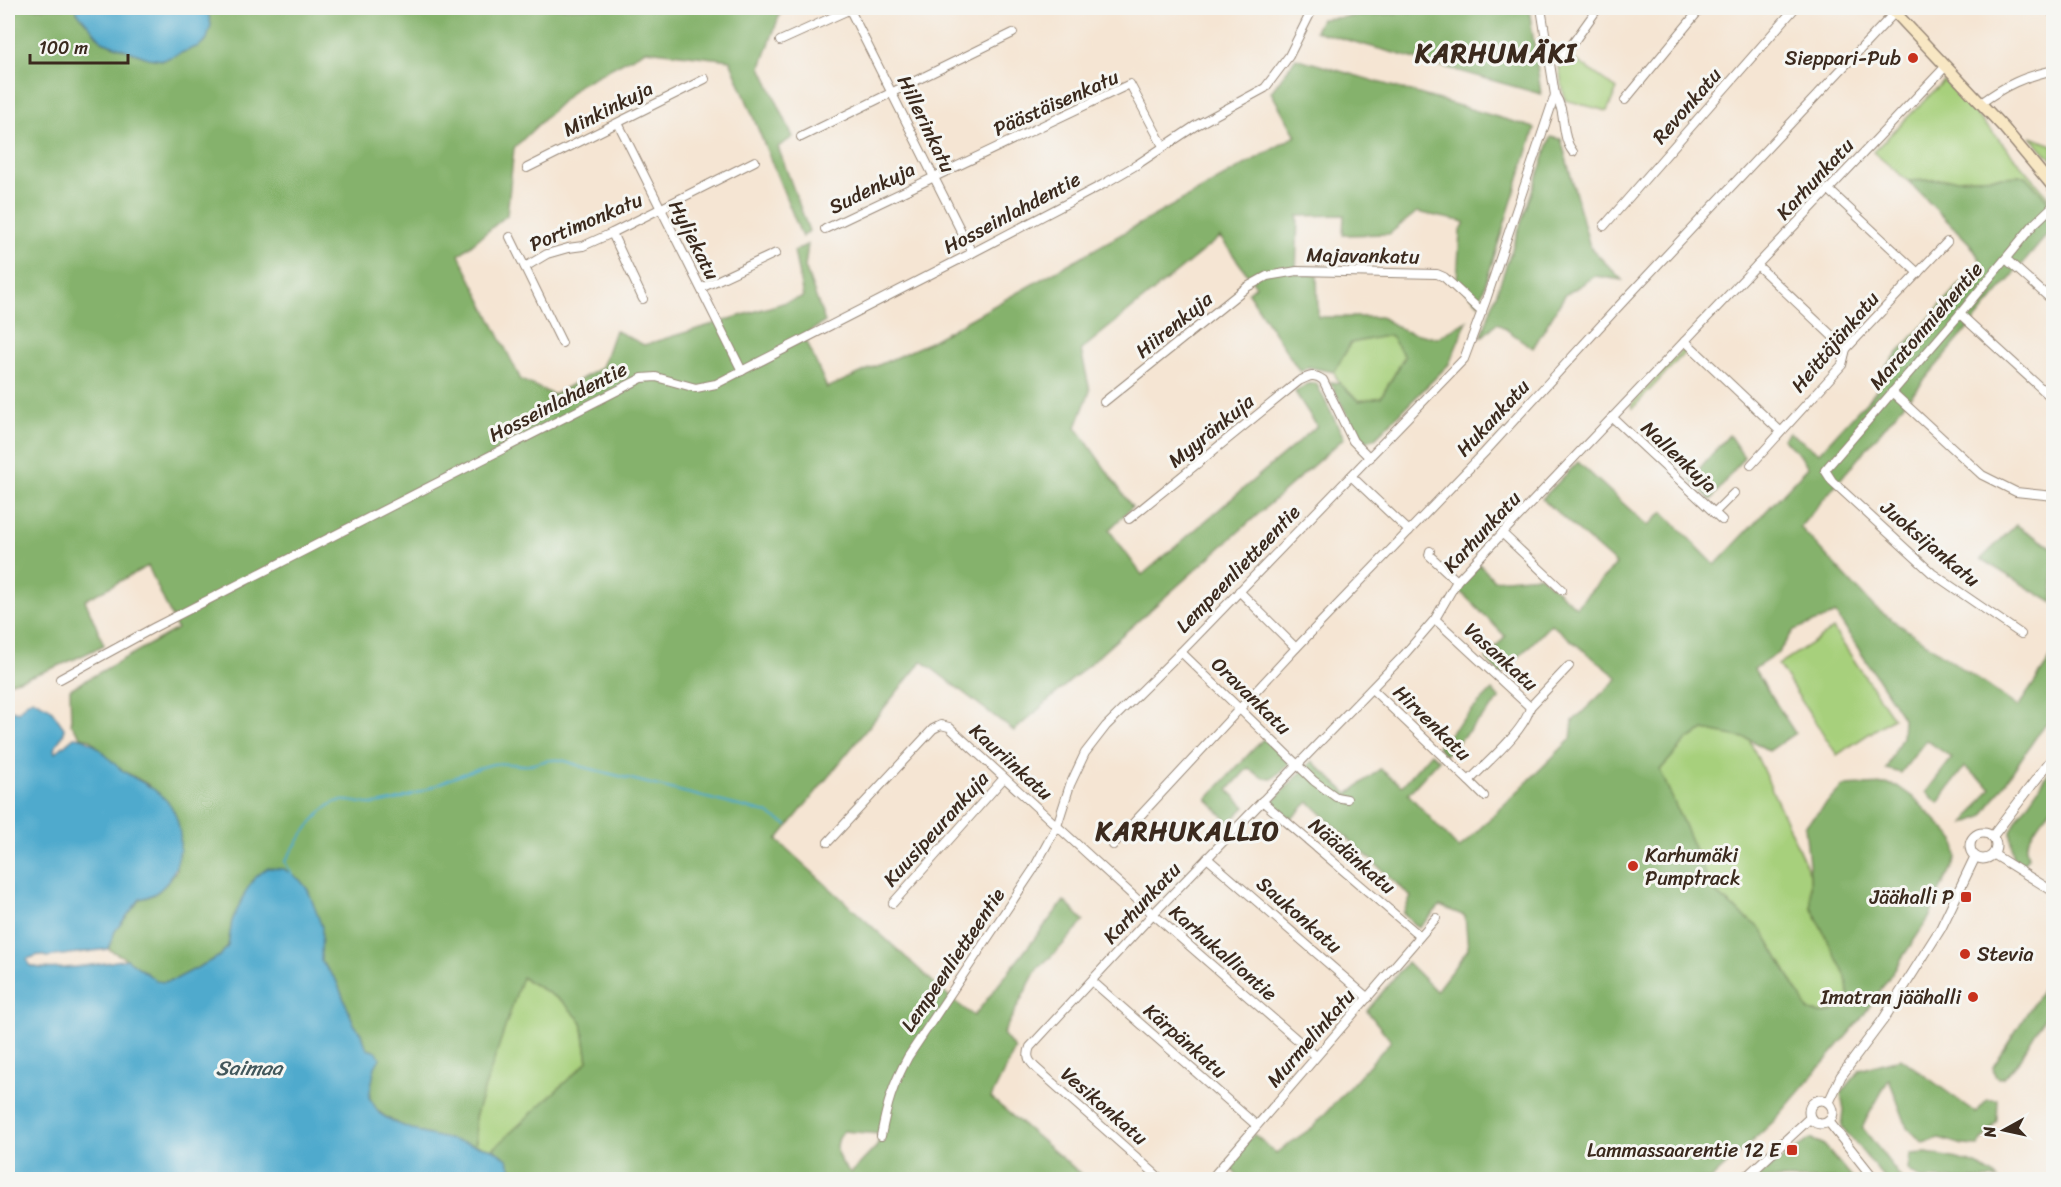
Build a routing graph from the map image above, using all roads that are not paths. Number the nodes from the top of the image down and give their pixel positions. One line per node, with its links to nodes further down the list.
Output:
1 (1313, 8): 22 (street, Hosseinlahdentie)
2 (1541, 8): 12 (street, Lempeenlietteentie)
3 (1598, 8): 12 (street)
4 (1701, 8): 18 (street)
5 (1795, 8): 31 (street, Revonkatu)
6 (2051, 8): 9 (street)
7 (852, 9): 11 (street); 16 (street, Hillerinkatu)
8 (1895, 9): 13 (main road); 66 (street, Hukankatu)
9 (2053, 14)
10 (1013, 33): 16 (street)
11 (780, 42)
12 (1549, 58): 17 (street, Lempeenlietteentie)
13 (1946, 66): 19 (main road); 28 (street, Karhunkatu)
14 (2054, 70): 19 (street)
15 (705, 79): 20 (street, Minkinkuja)
16 (892, 93): 21 (street); 26 (street, Hillerinkatu)
17 (1555, 95): 23 (street); 46 (street, Lempeenlietteentie)
18 (1625, 100)
19 (1981, 103): 27 (main road)
20 (618, 123): 25 (street, Minkinkuja); 30 (street, Hyljekatu)
21 (801, 137)
22 (1163, 146): 26 (street, Päästäisenkatu); 37 (street, Hosseinlahdentie)
23 (1574, 152)
24 (755, 161): 30 (street, Portimonkatu)
25 (527, 168)
26 (934, 177): 32 (street, Sudenkuja); 37 (street, Hillerinkatu)
27 (2054, 188)
28 (1828, 189): 39 (street, Karhunkatu); 41 (street)
29 (2054, 205): 38 (street, Maratonmiehentie)
30 (660, 208): 33 (street, Portimonkatu); 43 (street, Hyljekatu)
31 (1604, 226)
32 (825, 229)
33 (612, 233): 40 (street, Portimonkatu); 44 (street)
34 (510, 237): 40 (street)
35 (1947, 242): 41 (street, Heittäjänkatu)
36 (776, 253): 43 (street)
37 (972, 253): 51 (street, Hosseinlahdentie)
38 (2006, 259): 45 (street); 47 (street, Maratonmiehentie)
39 (1757, 266): 48 (street, Karhunkatu); 50 (street)
40 (525, 267): 49 (street)
41 (1918, 273): 50 (street, Heittäjänkatu)
42 (1267, 276): 46 (street, Majavankatu); 54 (street, Hiirenkuja)
43 (701, 288): 51 (street, Hyljekatu)
44 (643, 299)
45 (2054, 302)
46 (1482, 312): 57 (street, Lempeenlietteentie)
47 (1960, 314): 52 (street, Maratonmiehentie); 53 (street)
48 (1685, 341): 55 (street, Karhunkatu); 56 (street)
49 (562, 344)
50 (1846, 349): 56 (street, Heittäjänkatu)
51 (742, 371): 77 (street, Hosseinlahdentie)
52 (1892, 392): 59 (street, Maratonmiehentie); 62 (street)
53 (2054, 400)
54 (1104, 402)
55 (1612, 417): 63 (street, Nallenkuja); 67 (street, Karhunkatu)
56 (1780, 431): 58 (street, Heittäjänkatu)
57 (1370, 458): 60 (street, Lempeenlietteentie); 64 (street, Myyränkuja)
58 (1750, 465)
59 (1825, 470): 73 (street, Juoksijankatu)
60 (1351, 476): 66 (street); 71 (street, Lempeenlietteentie)
61 (1734, 493): 63 (street)
62 (2054, 496)
63 (1714, 513): 65 (street, Nallenkuja)
64 (1129, 519)
65 (1722, 520)
66 (1409, 531): 74 (street, Hukankatu)
67 (1502, 533): 69 (street, Karhunkatu); 70 (street)
68 (1430, 551): 69 (street)
69 (1457, 581): 72 (street, Karhunkatu)
70 (1562, 590)
71 (1239, 591): 74 (street); 75 (street, Lempeenlietteentie)
72 (1435, 619): 78 (street, Karhunkatu); 79 (street, Vasankatu)
73 (2021, 634)
74 (1296, 648): 80 (street, Hukankatu)
75 (1181, 651): 80 (street, Oravankatu); 88 (street, Lempeenlietteentie)
76 (1569, 666): 79 (street, Vasankatu)
77 (60, 679)
78 (1372, 689): 82 (street, Karhunkatu); 84 (street, Hirvenkatu)
79 (1530, 707): 84 (street, Hirvenkatu)
80 (1241, 709): 82 (street, Oravankatu); 91 (street, Hukankatu)
81 (2054, 756): 89 (street)
82 (1298, 764): 86 (street, Oravankatu); 87 (street, Karhunkatu)
83 (1004, 778): 88 (street, Kauriinkatu); 90 (street, Kauriinkatu); 96 (street, Kuusipeurankuja)
84 (1469, 781): 85 (street, Hirvenkatu)
85 (1484, 796)
86 (1347, 799)
87 (1262, 801): 94 (street, Karhunkatu); 99 (street, Näädänkatu)
88 (1057, 826): 97 (street, Karhukalliontie); 108 (street, Lempeenlietteentie)
89 (1992, 837): 92 (street); 93 (street)
90 (828, 842)
91 (1113, 845)
92 (1993, 854): 93 (street); 95 (street)
93 (1975, 856): 104 (street)
94 (1208, 858): 97 (street, Karhunkatu); 101 (street, Saukonkatu)
95 (2054, 892)
96 (893, 903)
97 (1153, 914): 100 (street, Karhunkatu); 103 (street, Karhukalliontie)
98 (1436, 918): 99 (street, Murmelinkatu)
99 (1420, 936): 101 (street, Murmelinkatu)
100 (1092, 981): 102 (street, Karhunkatu); 107 (street, Kärpänkatu)
101 (1368, 998): 103 (street, Murmelinkatu)
102 (1027, 1054): 109 (street, Vesikonkatu)
103 (1316, 1056): 107 (street, Murmelinkatu)
104 (1828, 1102): 105 (street); 106 (street)
105 (1810, 1118): 106 (street); 111 (street)
106 (1829, 1122): 112 (street)
107 (1256, 1125): 110 (street, Murmelinkatu)
108 (882, 1136)
109 (1162, 1179)
110 (1210, 1179)
111 (1743, 1179)
112 (1875, 1179)

